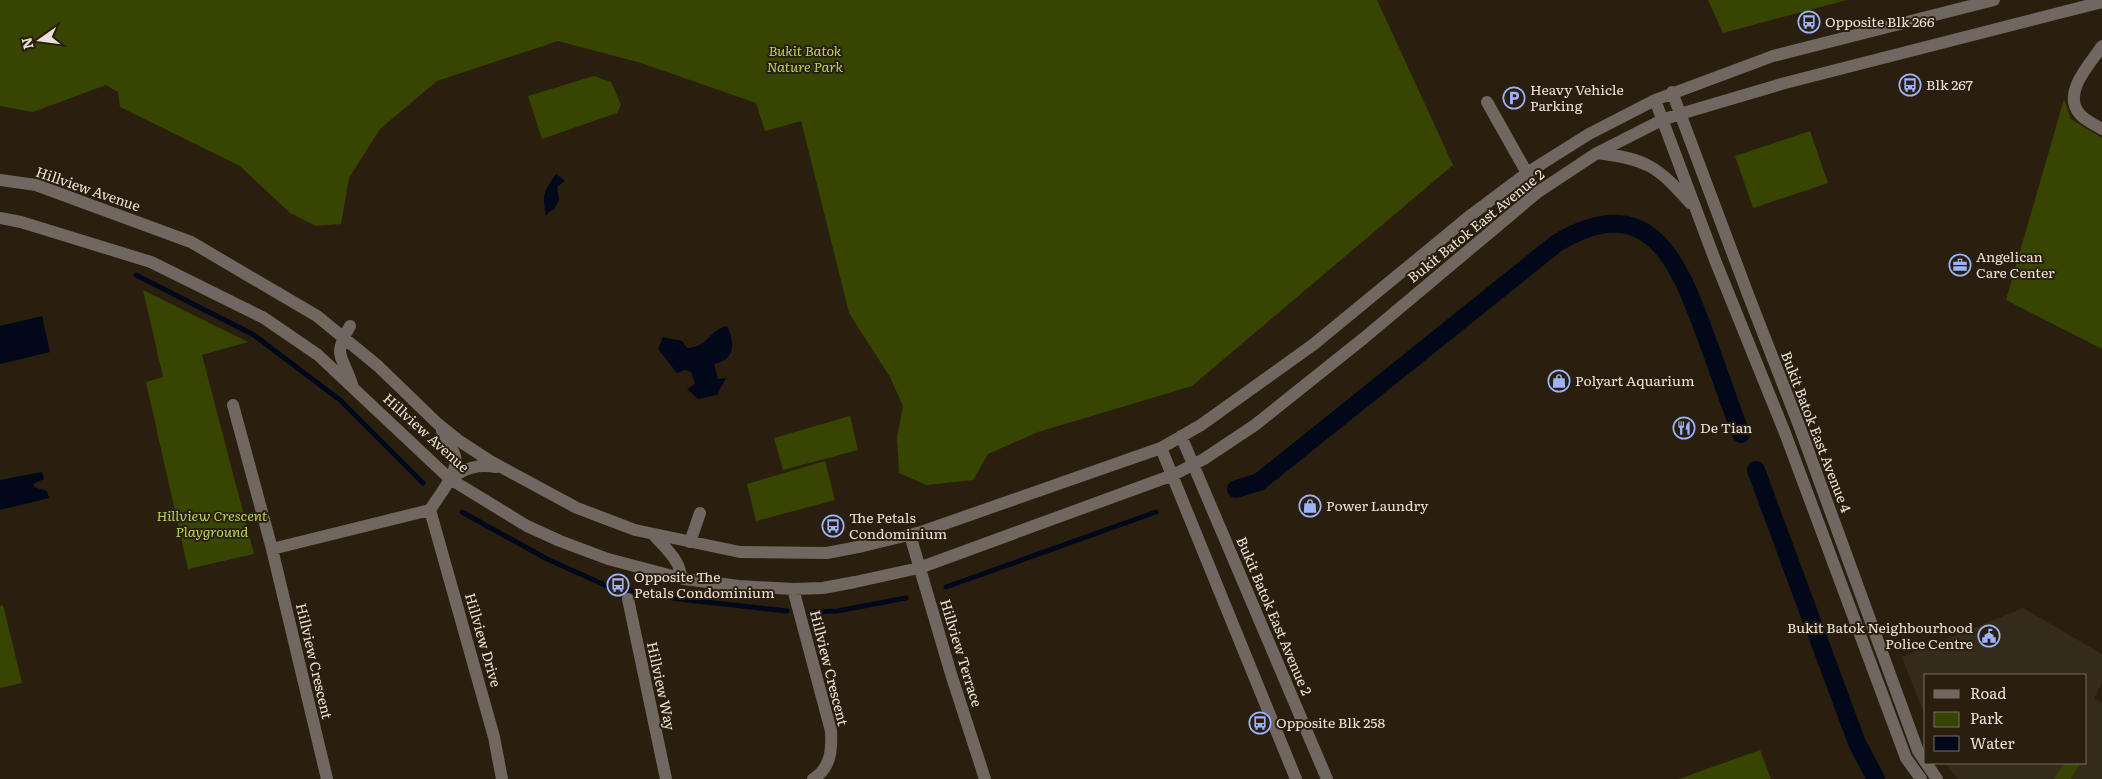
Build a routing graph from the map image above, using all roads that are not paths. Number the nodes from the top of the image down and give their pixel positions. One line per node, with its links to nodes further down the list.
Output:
1 (1994, 0): 4 (street, Bukit Batok East Avenue 2)
2 (2102, 2): 7 (street, Bukit Batok East Avenue 2)
3 (2102, 46): 9 (street)
4 (1672, 92): 5 (street, Bukit Batok East Avenue 2); 7 (street, Bukit Batok East Avenue 4)
5 (1655, 100): 8 (street); 11 (street, Bukit Batok East Avenue 2)
6 (1487, 102): 11 (street)
7 (1680, 114): 8 (street, Bukit Batok East Avenue 2); 36 (street, Bukit Batok East Avenue 4)
8 (1662, 120): 10 (street, Bukit Batok East Avenue 2); 13 (street)
9 (2102, 129)
10 (1597, 153): 13 (street); 22 (street, Bukit Batok East Avenue 2)
11 (1527, 173): 20 (street, Bukit Batok East Avenue 2)
12 (0, 180): 16 (street, Hillview Avenue)
13 (1695, 208): 45 (street)
14 (0, 218): 17 (street, Hillview Avenue)
15 (350, 326): 16 (street)
16 (343, 338): 17 (street); 19 (street, Hillview Avenue)
17 (353, 387): 25 (street, Hillview Avenue)
18 (233, 405): 31 (street, Hillview Crescent)
19 (438, 424): 23 (street, Hillview Avenue); 25 (street)
20 (1181, 436): 21 (street, Bukit Batok East Avenue 2); 22 (street, Bukit Batok East Avenue 2)
21 (1161, 448): 24 (street); 29 (street, Bukit Batok East Avenue 2)
22 (1194, 464): 24 (street, Bukit Batok East Avenue 2); 44 (street, Bukit Batok East Avenue 2)
23 (501, 468): 25 (street); 28 (street, Hillview Avenue)
24 (1173, 475): 32 (street, Bukit Batok East Avenue 2); 43 (street)
25 (450, 479): 26 (street); 33 (street, Hillview Avenue)
26 (430, 510): 31 (street); 39 (street, Hillview Drive)
27 (700, 513): 30 (street)
28 (654, 535): 30 (street, Hillview Avenue); 33 (street)
29 (910, 536): 30 (street, Hillview Avenue); 32 (street, Hillview Terrace)
30 (690, 542)
31 (272, 549): 38 (street, Hillview Crescent)
32 (918, 568): 34 (street, Hillview Avenue); 42 (street, Hillview Terrace)
33 (681, 578): 34 (street, Hillview Avenue)
34 (793, 589): 41 (street, Hillview Crescent)
35 (628, 599): 40 (street, Hillview Way)
36 (1924, 761)
37 (1926, 764): 46 (street, Bukit Batok East Avenue 4)
38 (327, 779)
39 (502, 779)
40 (666, 779)
41 (813, 779)
42 (984, 779)
43 (1296, 779)
44 (1327, 779)
45 (1920, 779)
46 (1937, 779)

